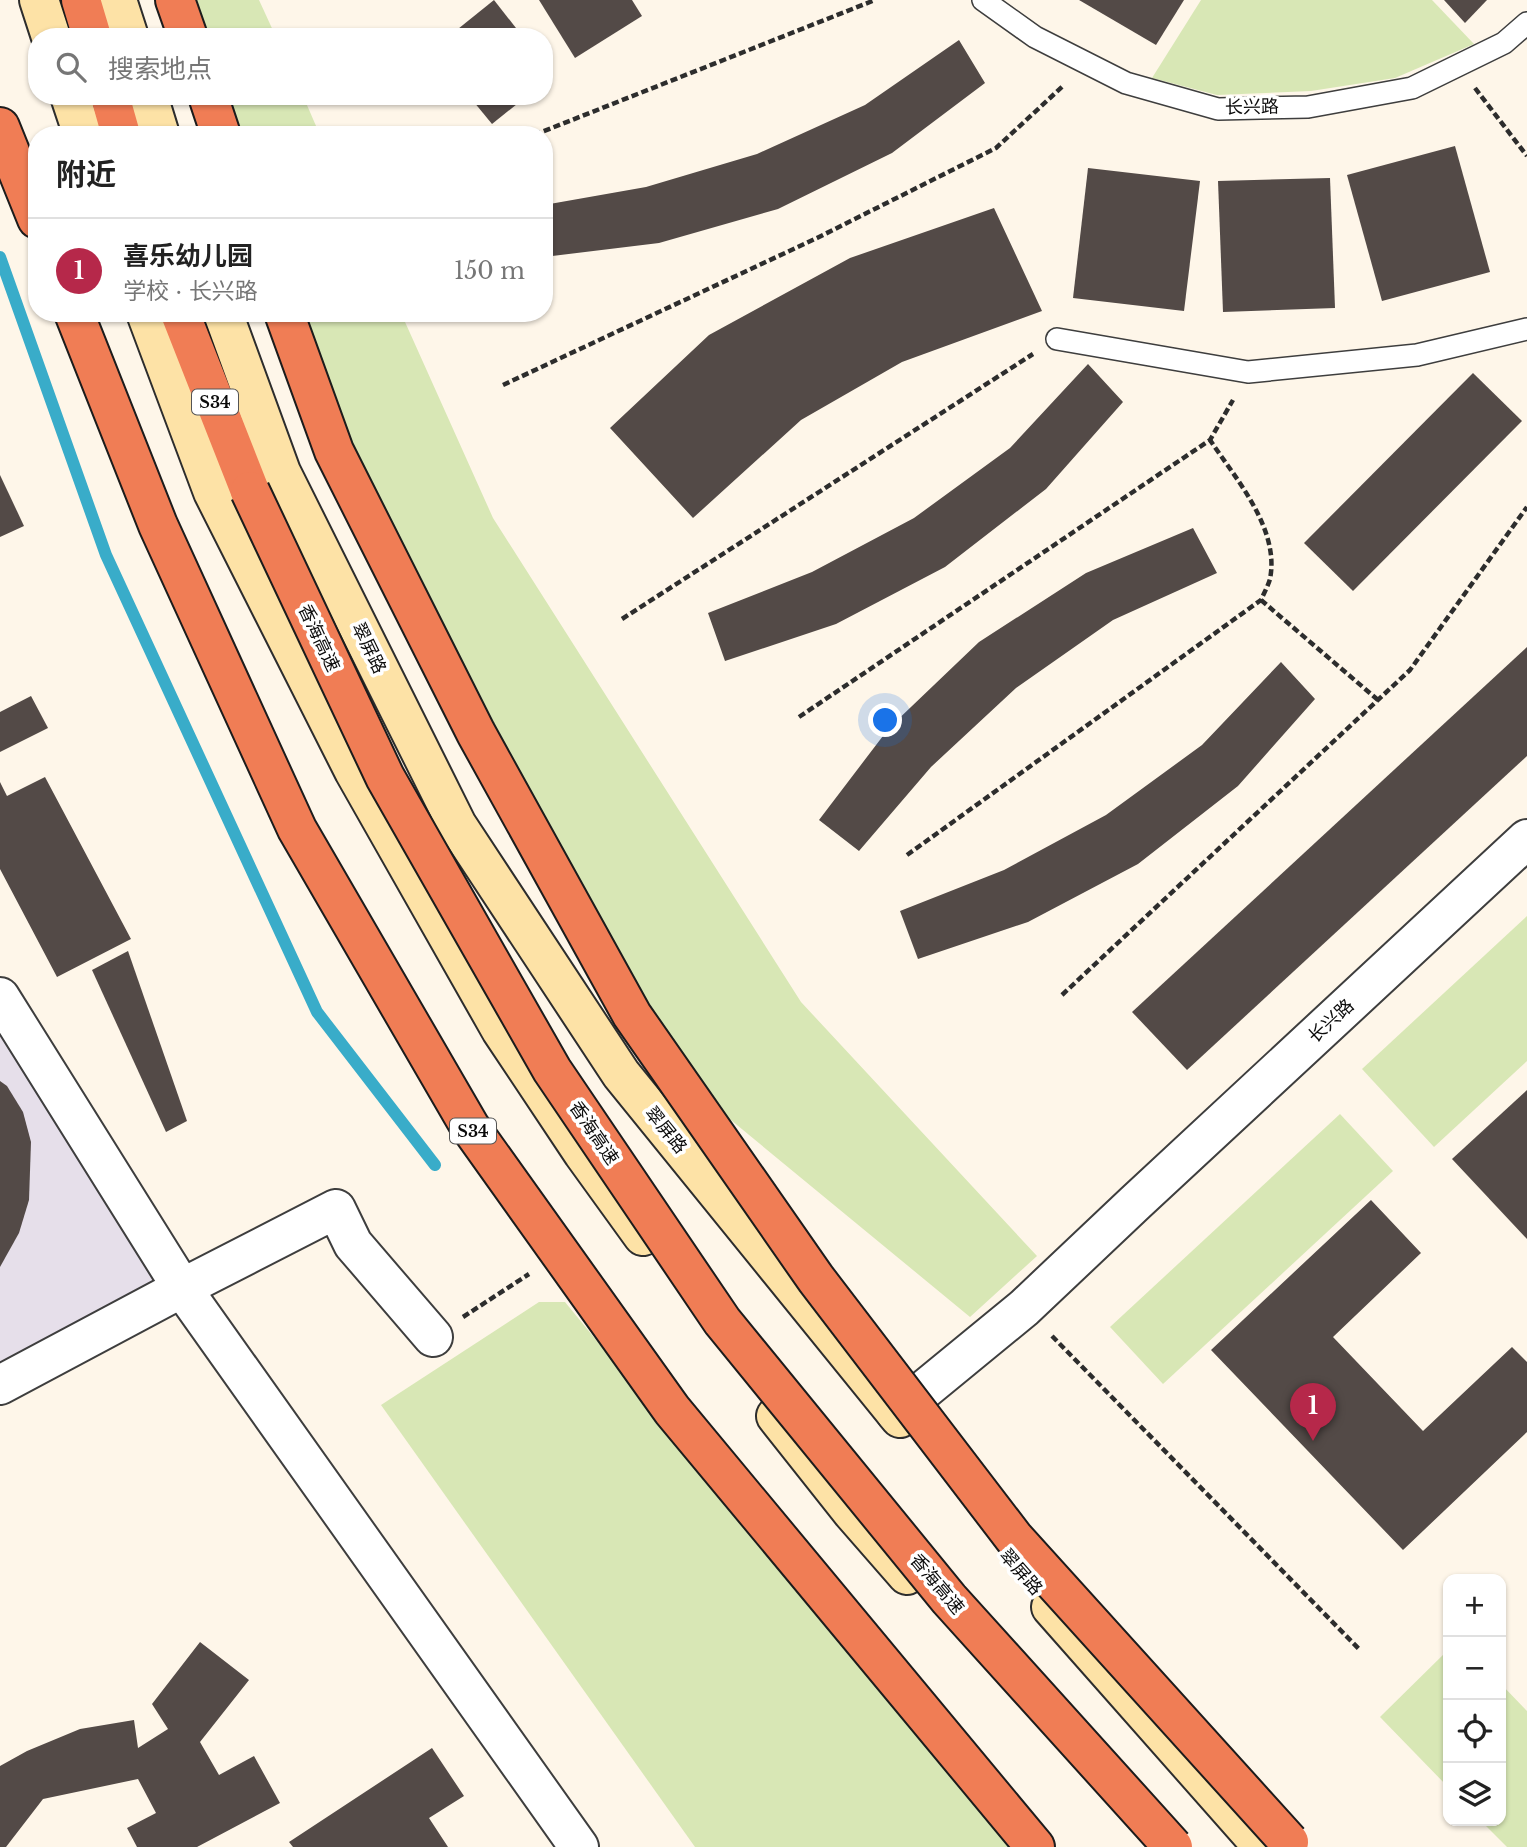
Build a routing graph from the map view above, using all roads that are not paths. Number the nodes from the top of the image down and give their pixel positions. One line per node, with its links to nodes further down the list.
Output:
1 (39, 0): 7 (main road)
2 (81, 0): 8 (highway)
3 (117, 0): 9 (main road)
4 (175, 0): 10 (highway)
5 (983, 0): 6 (lane, 长兴路)
6 (1527, 23)
7 (48, 28)
8 (89, 28)
9 (126, 28)
10 (185, 28)
11 (74, 105): 15 (main road)
12 (113, 105): 16 (highway)
13 (151, 105): 17 (main road)
14 (211, 105): 18 (highway)
15 (80, 126)
16 (118, 126)
17 (157, 126)
18 (218, 126)
19 (0, 127): 20 (highway)
20 (28, 197)
21 (78, 322): 36 (highway, S34)
22 (149, 322): 37 (main road)
23 (184, 322): 38 (highway, 香海高速 / S34, bridge)
24 (226, 322): 33 (main road, 翠屏路)
25 (287, 322): 34 (highway, bridge)
26 (1527, 329): 27 (lane)
27 (1057, 339)
28 (1527, 839): 33 (street, 长兴路)
29 (0, 997): 30 (street)
30 (182, 1288): 31 (street); 32 (street); 35 (street)
31 (433, 1337)
32 (0, 1385)
33 (896, 1413): 34 (main road, 翠屏路)
34 (1285, 1846)
35 (579, 1847)
36 (1035, 1847)
37 (1150, 1847)
38 (1173, 1847)

